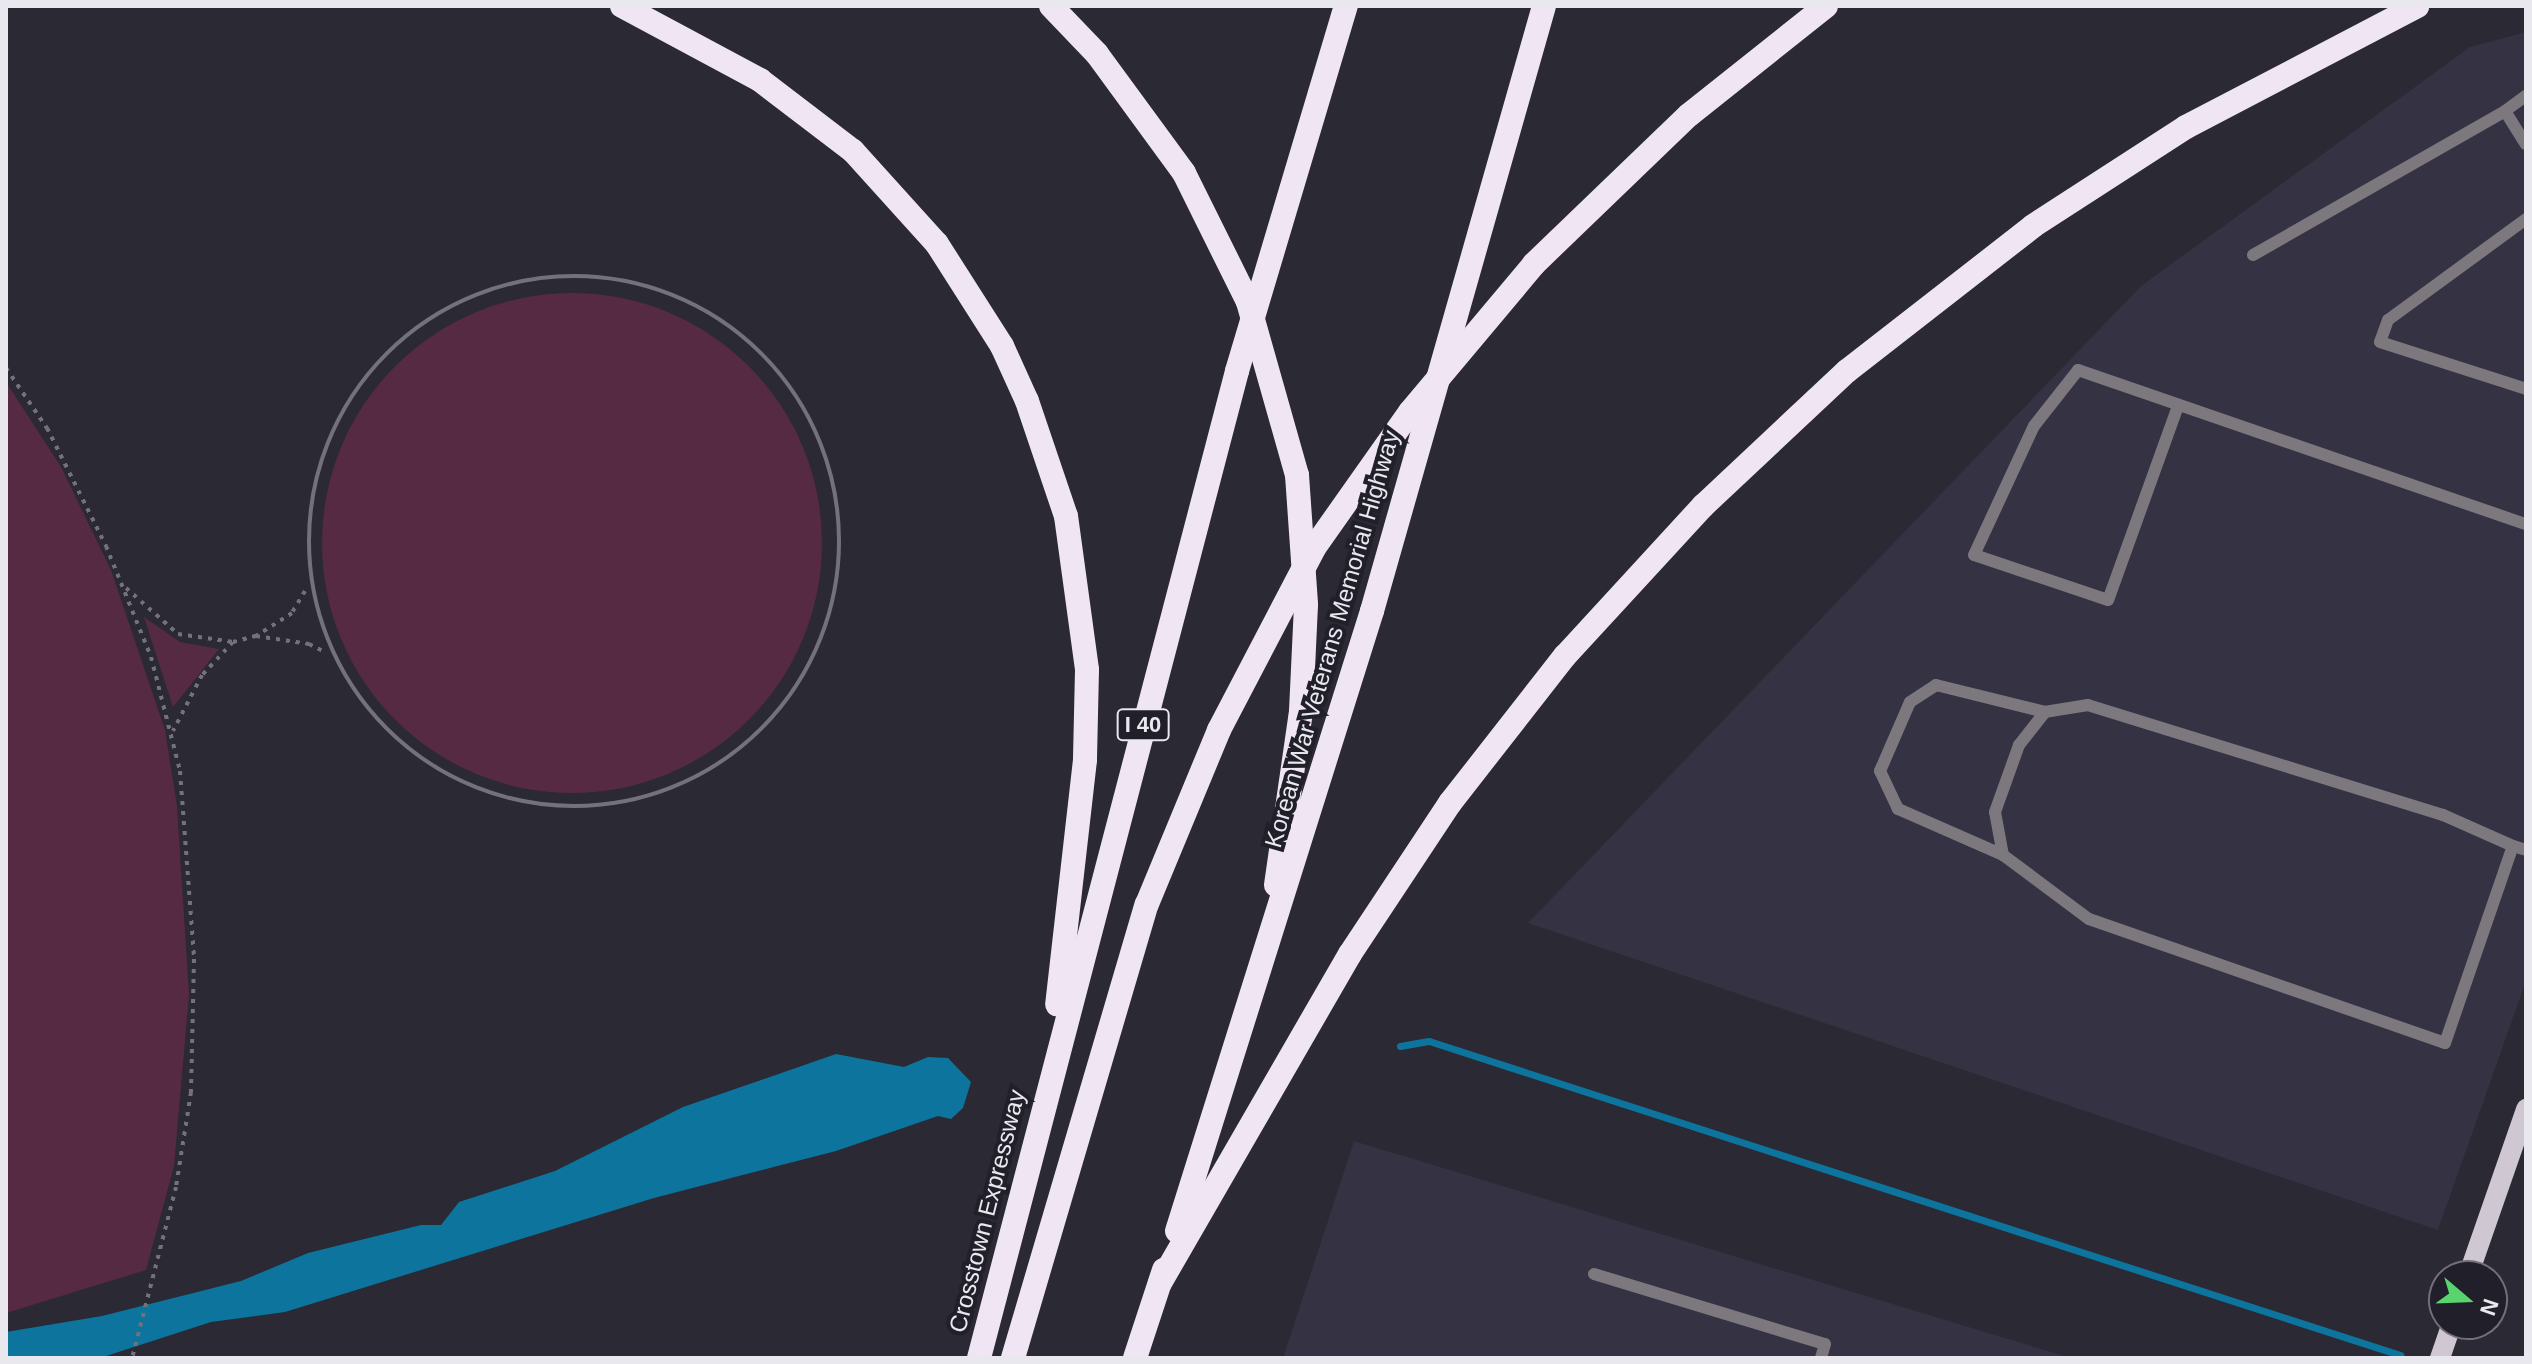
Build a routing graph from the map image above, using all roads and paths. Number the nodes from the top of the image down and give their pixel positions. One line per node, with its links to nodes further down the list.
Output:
1 (622, 6): 26 (highway)
2 (1051, 6): 25 (highway, bridge)
3 (1346, 6): 26 (highway, I 40)
4 (1544, 6): 25 (highway, Korean War Veterans Memorial Highway, bridge)
5 (1826, 6): 33 (highway)
6 (2417, 6): 30 (highway)
7 (2526, 96): 8 (lane)
8 (2505, 111): 9 (lane); 11 (lane)
9 (2526, 144)
10 (2526, 219): 13 (lane)
11 (2253, 255)
12 (6, 368): 16 (path)
13 (2526, 389)
14 (2178, 406): 14 (lane); 15 (lane)
15 (2526, 524)
16 (124, 587): 19 (path); 22 (path)
17 (306, 588): 18 (path); 20 (path); 20 (path)
18 (256, 636): 19 (path); 20 (path)
19 (233, 642): 22 (path)
20 (329, 654)
21 (2045, 712): 23 (lane); 24 (lane); 24 (lane)
22 (172, 734): 31 (path)
23 (2520, 848): 24 (lane)
24 (2003, 855)
25 (1265, 963): 30 (highway, Korean War Veterans Memorial Highway)
26 (1049, 1078): 32 (highway, Crosstown Expressway / I 40)
27 (2526, 1109): 28 (main road)
28 (2474, 1260)
29 (1594, 1274): 35 (lane)
30 (1160, 1283): 34 (highway)
31 (132, 1358)
32 (979, 1358)
33 (1013, 1358)
34 (1135, 1358)
35 (1821, 1358)

